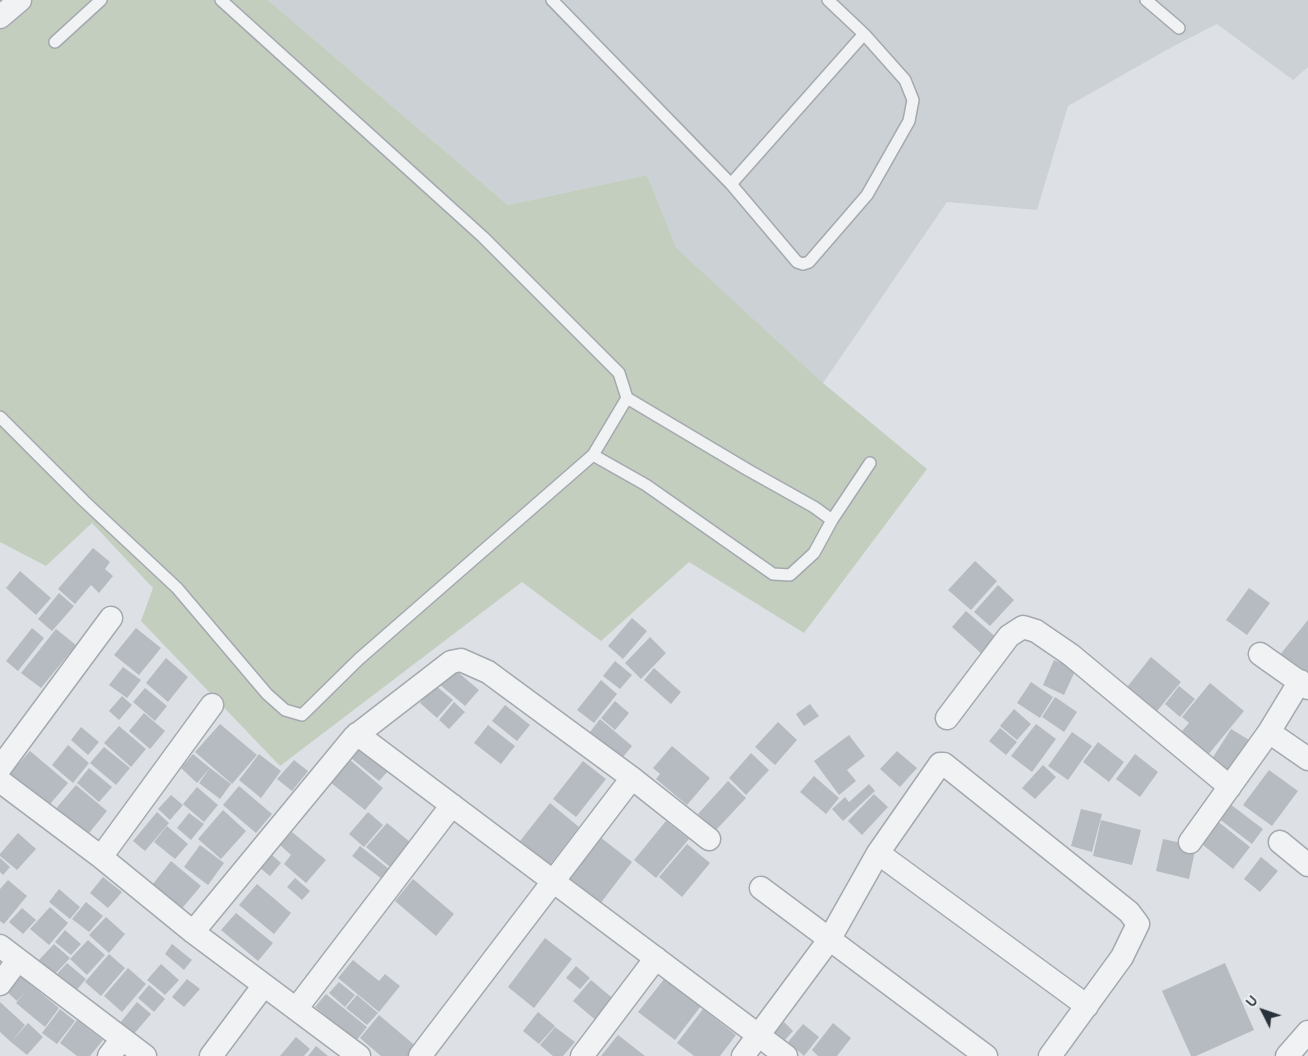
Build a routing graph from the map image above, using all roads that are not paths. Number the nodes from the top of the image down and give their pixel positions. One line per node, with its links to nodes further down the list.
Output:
1 (20, 0): 7 (street)
2 (102, 0): 10 (lane)
3 (220, 0): 12 (lane)
4 (552, 0): 11 (lane)
5 (828, 0): 9 (lane)
6 (1146, 0): 8 (lane)
7 (0, 17)
8 (1179, 28)
9 (864, 34): 11 (lane); 11 (lane)
10 (54, 42)
11 (731, 184)
12 (627, 398): 14 (lane); 16 (lane)
13 (0, 417): 14 (lane)
14 (593, 455): 16 (lane)
15 (870, 463): 16 (lane)
16 (832, 520)
17 (111, 618): 25 (street)
18 (1260, 654): 19 (street)
19 (1304, 684): 22 (street)
20 (212, 705): 34 (street)
21 (947, 718): 28 (street)
22 (1269, 732): 24 (street); 28 (street)
23 (357, 734): 26 (street); 29 (street); 38 (street)
24 (1308, 760)
25 (0, 768)
26 (632, 778): 30 (street); 36 (street)
27 (0, 781): 34 (street)
28 (1230, 787): 31 (street)
29 (452, 805): 36 (street); 46 (street)
30 (710, 839)
31 (1190, 842)
32 (1280, 842): 35 (street)
33 (878, 853): 39 (street); 45 (street); 45 (street)
34 (101, 857): 38 (street)
35 (1308, 865)
36 (554, 882): 41 (street); 53 (street)
37 (761, 888): 39 (street)
38 (193, 932): 44 (street)
39 (829, 940): 48 (street); 57 (street)
40 (0, 946): 42 (street)
41 (656, 958): 48 (street); 54 (street)
42 (18, 960): 43 (street); 49 (street)
43 (0, 984)
44 (264, 985): 46 (street); 51 (street)
45 (1087, 1006): 58 (street)
46 (296, 1009): 52 (street)
47 (1308, 1032): 59 (street)
48 (758, 1035): 55 (street); 56 (street)
49 (116, 1048): 50 (street)
50 (145, 1056)
51 (210, 1056)
52 (359, 1056)
53 (420, 1056)
54 (582, 1056)
55 (743, 1056)
56 (786, 1056)
57 (986, 1056)
58 (1050, 1056)
59 (1287, 1056)

